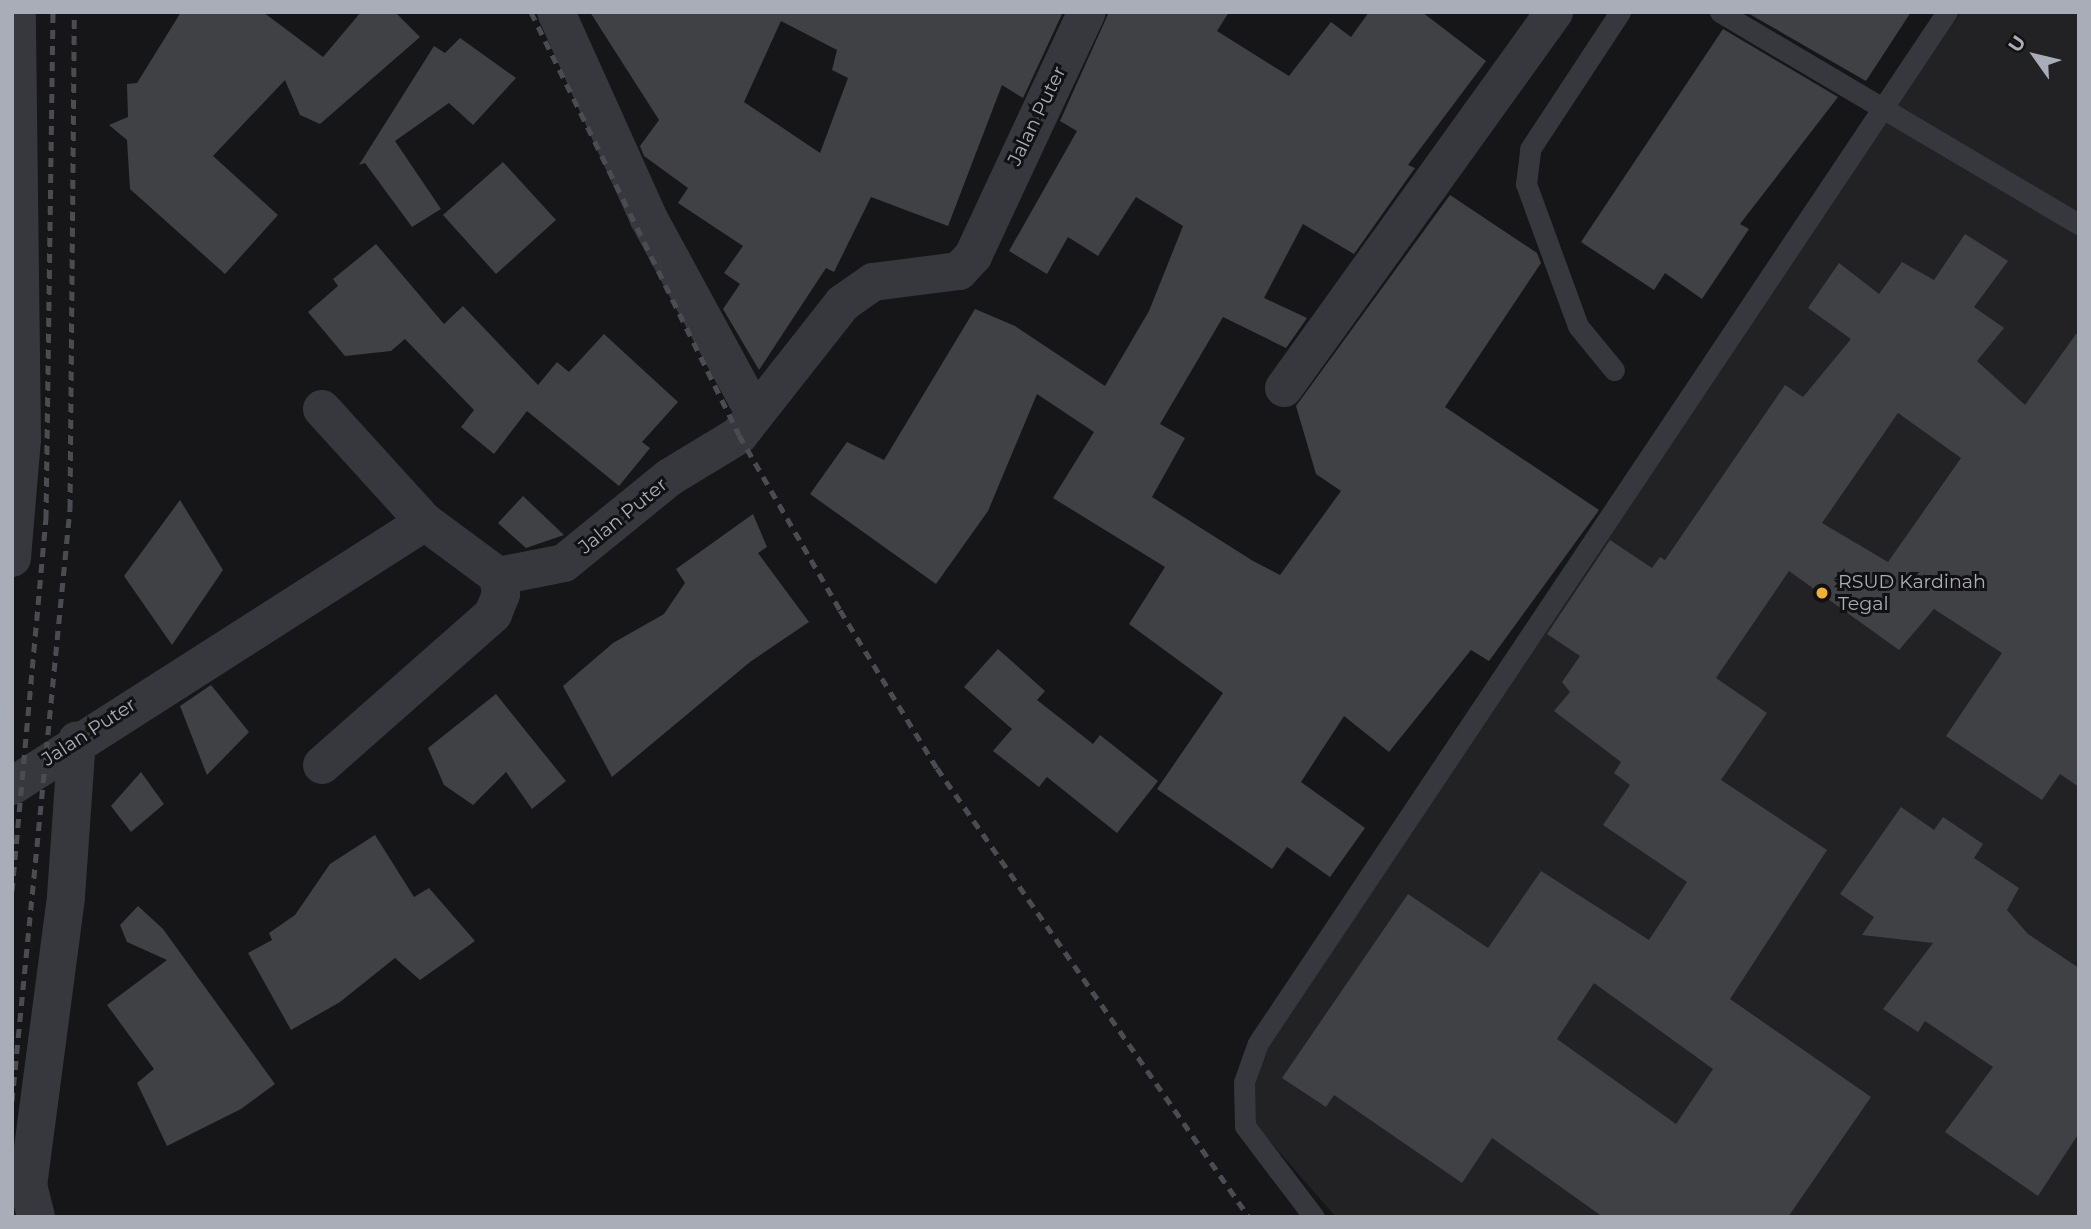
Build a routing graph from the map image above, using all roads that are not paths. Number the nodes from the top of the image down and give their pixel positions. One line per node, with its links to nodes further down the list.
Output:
1 (17, 12): 15 (street)
2 (556, 12): 13 (street)
3 (1087, 12): 13 (street, Jalan Puter)
4 (1553, 12): 11 (street)
5 (1620, 12): 10 (lane)
6 (1720, 12): 8 (lane)
7 (1947, 12): 8 (lane)
8 (1887, 107): 9 (lane); 21 (lane)
9 (2079, 224)
10 (1614, 370)
11 (1284, 388)
12 (322, 409): 14 (street)
13 (754, 412): 16 (street, Jalan Puter)
14 (425, 522): 16 (street); 17 (street, Jalan Puter)
15 (12, 558)
16 (498, 576): 18 (street)
17 (77, 740): 19 (street, Jalan Puter); 20 (street)
18 (322, 765)
19 (12, 786)
20 (36, 1217)
21 (1314, 1217)

